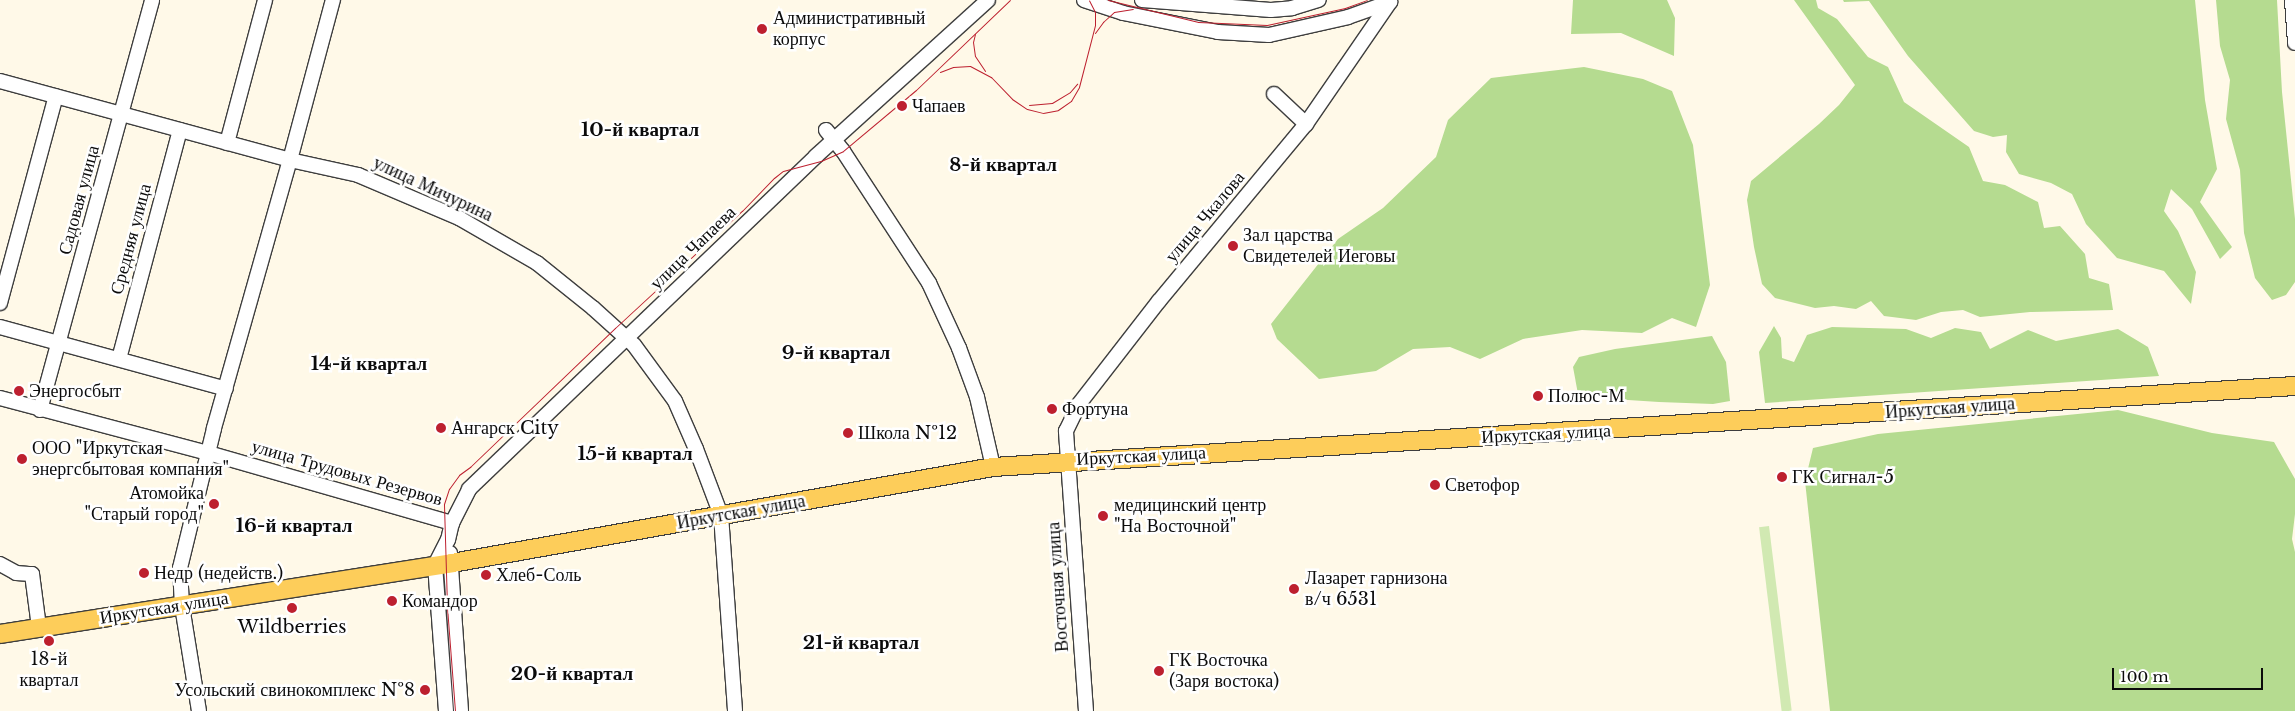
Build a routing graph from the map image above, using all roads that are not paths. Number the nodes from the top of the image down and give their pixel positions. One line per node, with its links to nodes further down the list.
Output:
1 (152, 0): 14 (street, Садовая улица)
2 (264, 0): 18 (street)
3 (332, 0): 19 (street)
4 (988, 0): 17 (street, улица Чапаева)
5 (1084, 0): 9 (street)
6 (1142, 0): 7 (street)
7 (1318, 0)
8 (2292, 0): 10 (street)
9 (1394, 1): 15 (street, улица Чкалова)
10 (2295, 42)
11 (0, 81): 13 (street, улица Мичурина)
12 (1274, 94): 15 (street)
13 (56, 96): 14 (street, улица Мичурина); 20 (street)
14 (122, 114): 16 (street, улица Мичурина); 23 (street, Садовая улица)
15 (1306, 124): 30 (street, улица Чкалова)
16 (180, 130): 18 (street, улица Мичурина); 24 (street, Средняя улица)
17 (830, 135): 22 (street, улица Чапаева); 31 (street)
18 (227, 143): 19 (street, улица Мичурина)
19 (290, 160): 22 (street, улица Мичурина); 26 (street)
20 (0, 302)
21 (0, 327): 23 (street)
22 (626, 338): 32 (street, улица Мичурина); 33 (street, улица Чапаева)
23 (59, 342): 24 (street); 28 (street, Садовая улица)
24 (119, 358): 26 (street)
25 (2295, 386): 30 (main road, Иркутская улица)
26 (226, 389): 29 (street)
27 (0, 398): 28 (street, улица Трудовых Резервов)
28 (40, 410): 29 (street, улица Трудовых Резервов)
29 (208, 453): 33 (street, улица Трудовых Резервов); 36 (street)
30 (1069, 460): 31 (main road, Иркутская улица); 43 (street, Восточная улица)
31 (993, 466): 32 (main road, Иркутская улица)
32 (721, 515): 35 (main road, Иркутская улица); 42 (street, улица Мичурина)
33 (452, 523): 35 (street, улица Чапаева)
34 (0, 564): 37 (street)
35 (444, 564): 36 (main road, Иркутская улица); 40 (street); 41 (street)
36 (182, 606): 37 (main road, Иркутская улица); 39 (street)
37 (39, 627): 38 (main road, Иркутская улица)
38 (0, 634)
39 (200, 711)
40 (446, 711)
41 (461, 711)
42 (735, 711)
43 (1086, 711)

